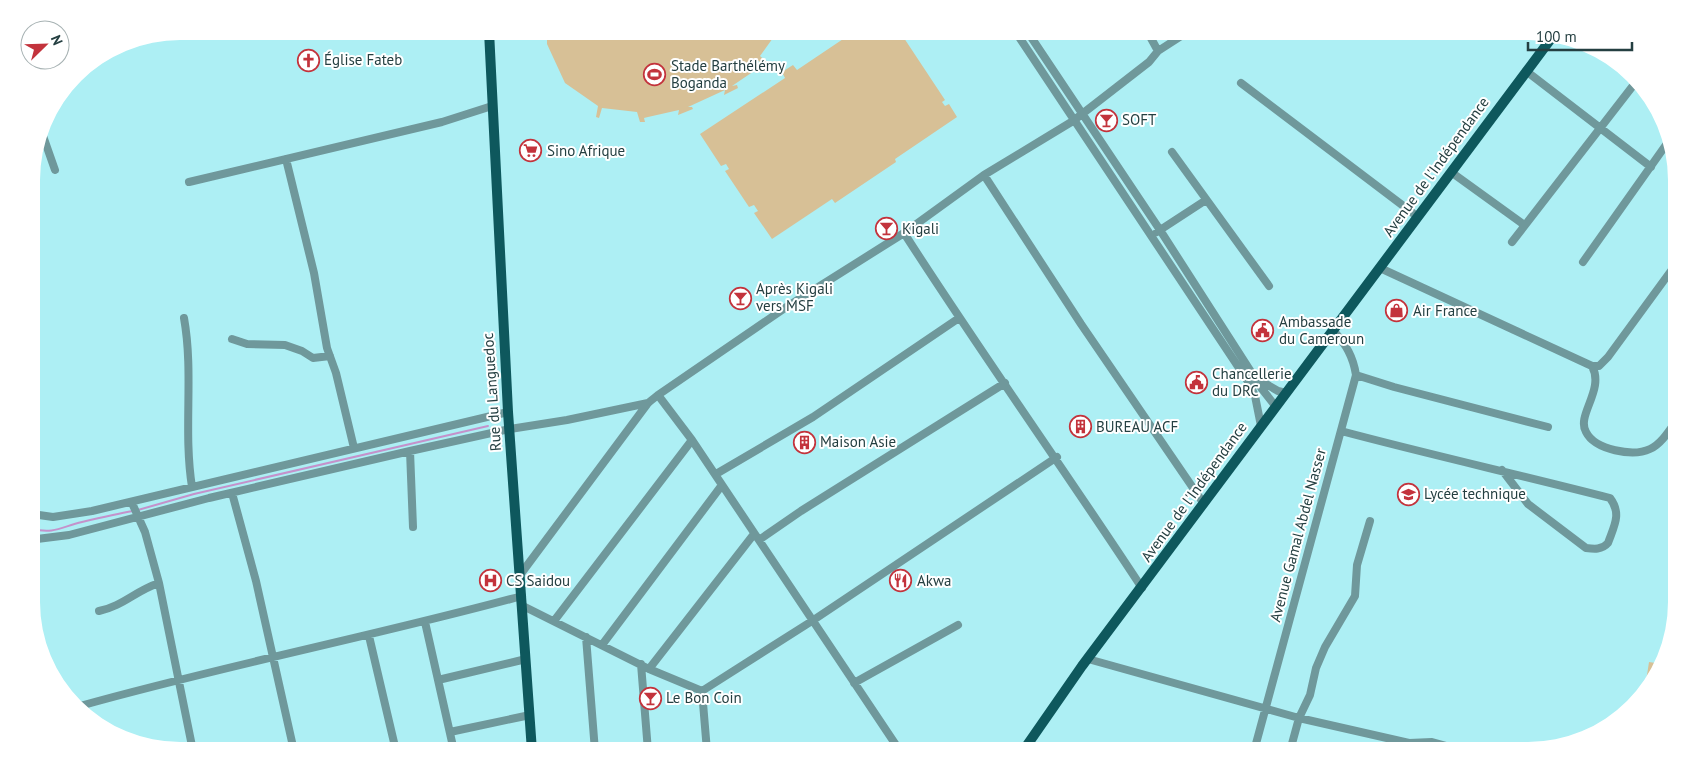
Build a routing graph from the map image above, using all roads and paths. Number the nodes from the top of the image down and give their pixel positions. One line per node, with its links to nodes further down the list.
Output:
1 (489, 40): 11 (main road, Rue du Languedoc)
2 (1021, 40): 13 (street)
3 (1034, 40): 12 (street)
4 (1152, 40): 7 (street)
5 (1175, 40): 7 (street)
6 (1548, 42): 8 (main road, Avenue de l'Indépendance)
7 (1158, 51): 12 (street)
8 (1526, 71): 14 (street); 21 (main road, Avenue de l'Indépendance)
9 (1241, 83): 25 (street)
10 (1632, 87): 14 (street)
11 (492, 106): 18 (street); 48 (main road, Rue du Languedoc)
12 (1082, 114): 13 (street); 27 (street)
13 (1074, 121): 22 (street); 29 (street)
14 (1600, 129): 19 (street); 26 (street)
15 (45, 143): 20 (street)
16 (1664, 148): 19 (street)
17 (1172, 152): 24 (street)
18 (286, 159): 23 (street); 39 (street)
19 (1651, 167): 31 (street)
20 (55, 170)
21 (1451, 172): 25 (main road, Avenue de l'Indépendance); 26 (street)
22 (984, 175): 28 (street); 68 (street)
23 (189, 182)
24 (1206, 200): 27 (street); 34 (street)
25 (1418, 217): 32 (main road, Avenue de l'Indépendance)
26 (1523, 224): 30 (street)
27 (1160, 230): 29 (street); 42 (street)
28 (904, 234): 36 (street); 45 (street)
29 (1152, 235): 49 (street)
30 (1512, 242)
31 (1583, 262)
32 (1380, 268): 37 (main road, Avenue de l'Indépendance); 40 (street)
33 (1668, 275): 40 (street)
34 (1269, 286)
35 (184, 318): 64 (street)
36 (959, 318): 43 (street); 60 (street)
37 (1334, 331): 41 (street); 44 (main road, Avenue de l'Indépendance)
38 (232, 339): 39 (street)
39 (330, 356): 55 (street)
40 (1592, 366): 53 (street)
41 (1356, 375): 50 (street); 52 (street, Avenue Gamal Abdel Nasser)
42 (1254, 376): 44 (street); 47 (street)
43 (1005, 383): 57 (street); 73 (street)
44 (1286, 393): 47 (main road, Avenue de l'Indépendance)
45 (658, 395): 46 (street); 54 (street)
46 (648, 403): 51 (street); 75 (street)
47 (1276, 407): 49 (main road, Avenue de l'Indépendance)
48 (508, 412): 51 (main road, Rue du Languedoc); 55 (street)
49 (1261, 426): 68 (main road, Avenue de l'Indépendance)
50 (1548, 427)
51 (510, 429): 56 (street); 75 (main road, Rue du Languedoc)
52 (1341, 431): 59 (street); 97 (street, Avenue Gamal Abdel Nasser)
53 (1668, 431)
54 (692, 440): 60 (street); 80 (street)
55 (354, 448): 58 (street)
56 (410, 451): 61 (street); 72 (street)
57 (1056, 457): 77 (street); 81 (street)
58 (279, 466): 61 (street); 62 (street)
59 (1502, 470): 59 (street)
60 (716, 474): 63 (street)
61 (282, 481): 65 (street)
62 (205, 483): 64 (street); 66 (street)
63 (722, 485): 73 (street); 86 (street)
64 (192, 486): 67 (street)
65 (232, 493): 66 (street); 87 (street)
66 (209, 498): 70 (street)
67 (132, 503): 69 (street); 70 (street)
68 (1204, 504): 77 (main road, Avenue de l'Indépendance)
69 (40, 515)
70 (139, 516): 74 (street); 76 (street)
71 (1370, 521): 99 (street)
72 (413, 527)
73 (757, 537): 81 (street); 91 (street)
74 (40, 539)
75 (520, 575): 78 (main road, Rue du Languedoc)
76 (159, 583): 79 (street); 93 (street)
77 (1142, 588): 89 (main road, Avenue de l'Indépendance)
78 (522, 601): 80 (street); 82 (street); 88 (main road, Rue du Languedoc)
79 (98, 611)
80 (554, 621): 85 (street)
81 (812, 621): 94 (street); 95 (street)
82 (425, 622): 84 (street); 92 (street)
83 (958, 625): 94 (street)
84 (369, 636): 87 (street); 103 (street)
85 (586, 637): 86 (street); 106 (street)
86 (602, 645): 90 (street)
87 (273, 658): 93 (street); 102 (street)
88 (526, 659): 92 (street); 98 (main road, Rue du Languedoc)
89 (1088, 659): 97 (street); 110 (main road, Avenue de l'Indépendance)
90 (640, 664): 91 (street); 107 (street)
91 (649, 668): 95 (street)
92 (438, 680): 100 (street)
93 (179, 682): 96 (street); 101 (street)
94 (854, 683): 109 (street)
95 (702, 691): 108 (street)
96 (88, 707)
97 (1265, 708): 99 (street); 111 (street, Avenue Gamal Abdel Nasser)
98 (530, 715): 100 (street); 105 (main road, Rue du Languedoc)
99 (1299, 718): 112 (street); 113 (street)
100 (450, 732): 104 (street)
101 (191, 742)
102 (292, 742)
103 (394, 742)
104 (452, 742)
105 (532, 742)
106 (594, 742)
107 (647, 742)
108 (706, 742)
109 (894, 742)
110 (1029, 742)
111 (1256, 742)
112 (1292, 742)
113 (1405, 742)

